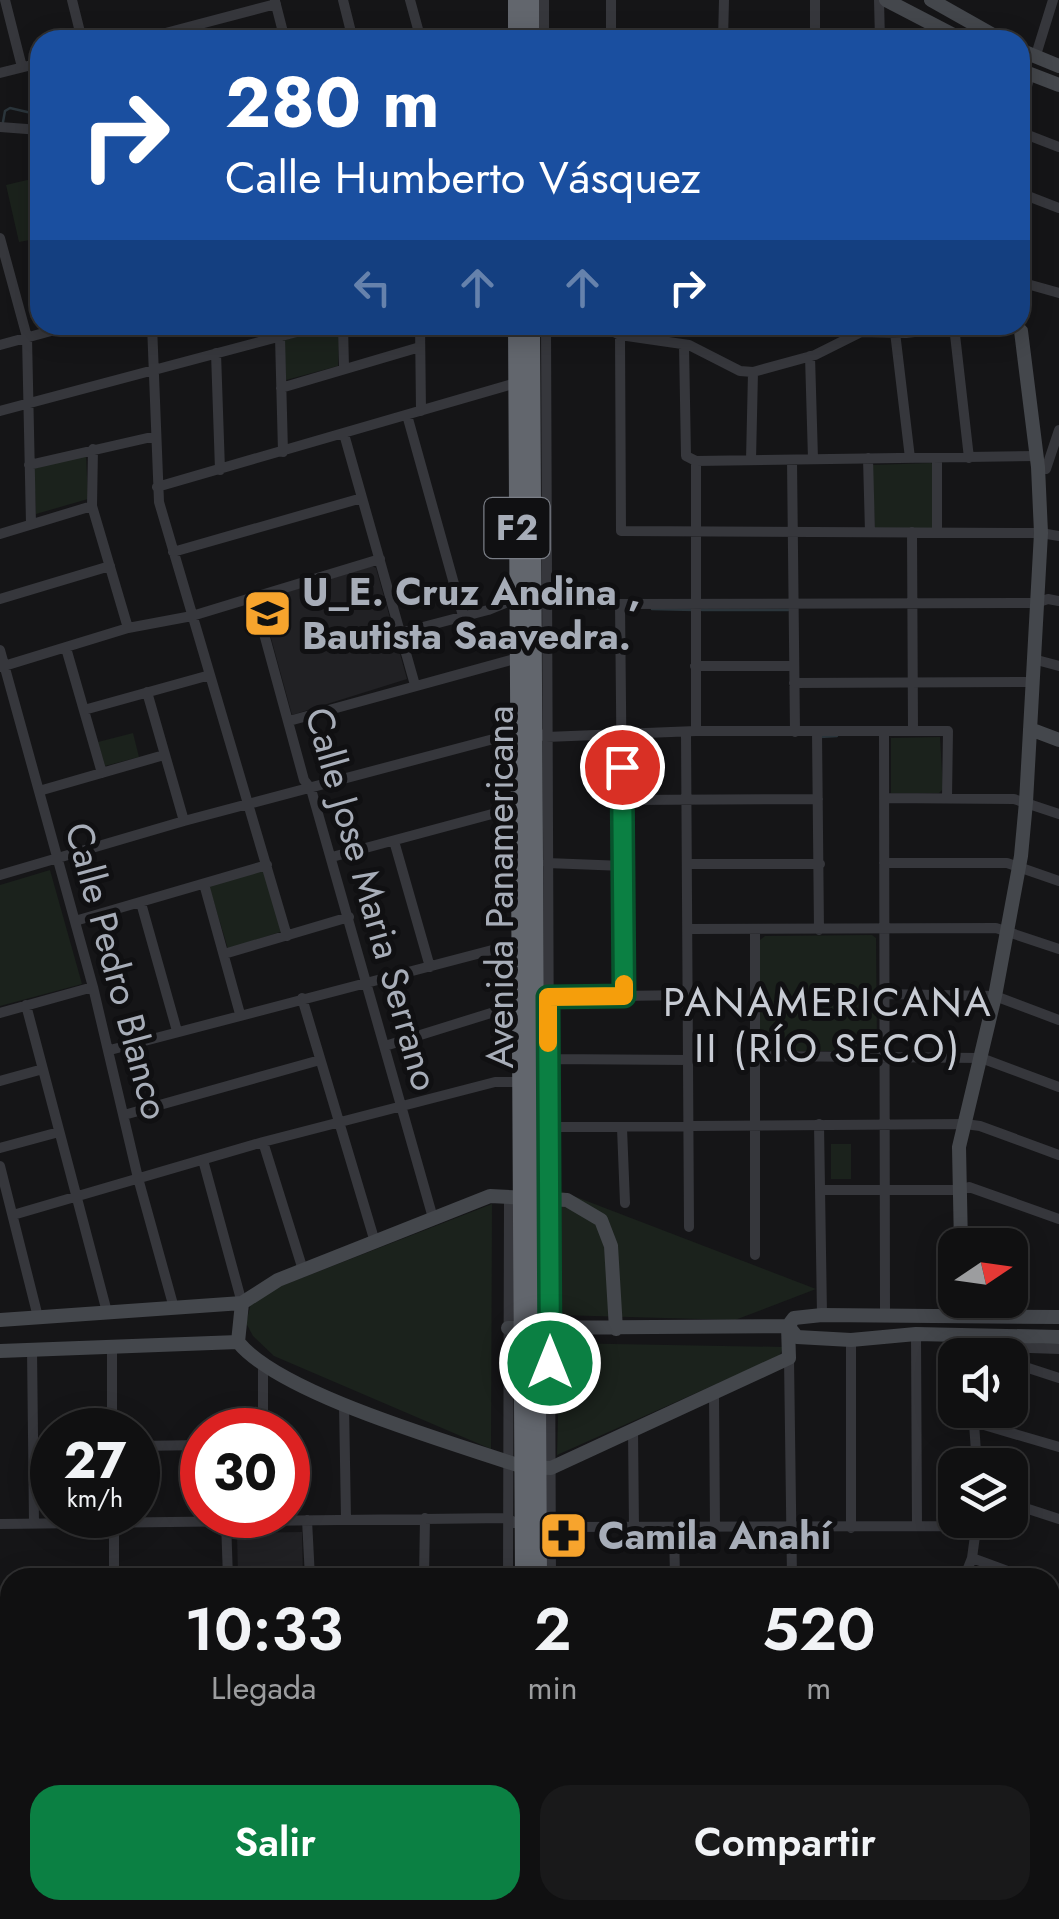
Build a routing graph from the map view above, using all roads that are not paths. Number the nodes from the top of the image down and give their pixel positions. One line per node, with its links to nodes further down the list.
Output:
1 (5, 0): 35 (street)
2 (72, 0): 16 (street)
3 (343, 0): 19 (street)
4 (410, 0): 20 (street)
5 (517, 0): 21 (highway)
6 (530, 0): 22 (highway)
7 (544, 0): 23 (street)
8 (611, 0): 24 (street)
9 (724, 0): 25 (street)
10 (815, 0): 26 (street)
11 (883, 0): 27 (street); 28 (street)
12 (930, 0): 15 (street)
13 (1052, 0): 31 (street)
14 (276, 2): 17 (street); 18 (street)
15 (946, 5): 29 (street)
16 (80, 30)
17 (174, 30)
18 (283, 30)
19 (350, 30)
20 (418, 30)
21 (517, 30)
22 (530, 30)
23 (544, 30)
24 (611, 30)
25 (723, 30)
26 (815, 30)
27 (881, 30)
28 (936, 30)
29 (986, 30)
30 (1030, 55): 31 (street)
31 (1035, 58): 33 (street); 34 (street)
32 (30, 65): 35 (street)
33 (1030, 65)
34 (1059, 66)
35 (22, 67): 36 (street)
36 (0, 73)
37 (1030, 74): 38 (street)
38 (1059, 85)
39 (0, 128): 40 (street)
40 (30, 130)
41 (1030, 136): 42 (street)
42 (1059, 147)
43 (1030, 197): 44 (street)
44 (1059, 208)
45 (0, 238): 62 (street)
46 (1030, 285): 47 (street)
47 (1059, 293)
48 (38, 335): 62 (street)
49 (152, 335): 69 (street)
50 (287, 335): 61 (street)
51 (343, 335): 68 (street)
52 (420, 335): 65 (street)
53 (516, 335): 71 (highway, Avenida Panamericana / F2)
54 (531, 335): 111 (highway, Avenida Panamericana / F2)
55 (545, 335): 111 (street, Avenida Panamericana)
56 (620, 335): 64 (street); 98 (street)
57 (855, 335): 67 (street)
58 (895, 335): 83 (street)
59 (955, 335): 85 (street)
60 (1021, 335): 91 (street)
61 (280, 337): 66 (street); 72 (street)
62 (27, 338): 63 (street); 73 (street)
63 (0, 344)
64 (684, 344): 70 (street); 89 (street)
65 (420, 348): 68 (street); 75 (street)
66 (216, 353): 69 (street); 92 (street)
67 (810, 356): 70 (street); 86 (street)
68 (344, 368): 72 (street)
69 (154, 370): 73 (street); 79 (street)
70 (753, 372): 87 (street)
71 (516, 382): 75 (street); 111 (highway, Avenida Panamericana / F2)
72 (281, 388): 81 (street)
73 (28, 403): 74 (street); 90 (street)
74 (0, 411)
75 (421, 411): 76 (street)
76 (407, 415): 78 (street); 119 (street)
77 (1059, 430): 91 (street)
78 (344, 434): 81 (street); 95 (street)
79 (156, 436): 80 (street); 94 (street)
80 (93, 449): 90 (street); 96 (street)
81 (283, 452): 92 (street)
82 (868, 458): 83 (street); 86 (street); 100 (street)
83 (910, 458): 84 (street)
84 (938, 458): 85 (street); 102 (street)
85 (969, 458): 91 (street)
86 (813, 459): 88 (street)
87 (752, 460): 88 (street); 89 (street)
88 (792, 460): 99 (street)
89 (696, 461): 98 (street)
90 (29, 464): 97 (street)
91 (1040, 464): 93 (street); 103 (street)
92 (220, 470): 94 (street)
93 (1059, 474)
94 (157, 487): 106 (street)
95 (362, 498): 106 (street); 107 (street)
96 (92, 506): 97 (street); 108 (street)
97 (30, 524): 104 (street)
98 (695, 532): 99 (street); 116 (street)
99 (793, 532): 100 (street); 117 (street)
100 (870, 532): 101 (street)
101 (912, 532): 102 (street); 113 (street)
102 (937, 533): 103 (street)
103 (1040, 533): 105 (street); 114 (street)
104 (0, 534)
105 (1059, 536)
106 (174, 552): 118 (street)
107 (380, 559): 109 (street); 121 (street)
108 (110, 566): 110 (street); 120 (street)
109 (254, 597): 118 (street); 137 (street, Calle Jose Maria Serrano)
110 (0, 599)
111 (532, 599): 115 (street); 119 (street); 124 (highway, Avenida Panamericana / F2); 144 (highway, Avenida Panamericana / F2)
112 (1059, 602): 114 (street)
113 (913, 603): 114 (street); 117 (street); 132 (street)
114 (1036, 603): 125 (street)
115 (620, 604): 116 (street); 145 (street)
116 (695, 604): 117 (street); 127 (street)
117 (794, 604): 128 (street)
118 (192, 616): 120 (street); 130 (street)
119 (463, 616): 121 (street)
120 (128, 628): 122 (street)
121 (400, 633): 134 (street)
122 (66, 648): 126 (street); 136 (street)
123 (0, 650): 126 (street, Calle Pedro Blanco)
124 (518, 658): 134 (street); 144 (highway, Avenida Panamericana / F2)
125 (1033, 659): 129 (street); 133 (street)
126 (2, 666): 150 (street, Calle Pedro Blanco)
127 (695, 666): 128 (street); 141 (street)
128 (794, 666): 131 (street)
129 (1059, 666)
130 (210, 675): 135 (street); 157 (street)
131 (794, 682): 132 (street); 142 (street)
132 (912, 682): 133 (street); 140 (street)
133 (1032, 682): 138 (street)
134 (414, 686): 137 (street)
135 (147, 692): 136 (street); 147 (street)
136 (84, 710): 148 (street)
137 (288, 721): 149 (street, Calle Jose Maria Serrano)
138 (1030, 729): 146 (street); 156 (street)
139 (884, 731): 140 (street); 143 (street); 151 (street)
140 (912, 731): 152 (street)
141 (691, 732): 142 (street); 145 (street); 153 (street)
142 (796, 732): 143 (street)
143 (816, 732): 154 (street)
144 (532, 733): 145 (street); 149 (street); 158 (highway, Avenida Panamericana / F2); 165 (street, Avenida Panamericana); 234 (highway, Avenida Panamericana / F2)
145 (621, 734): 155 (street)
146 (1059, 740)
147 (164, 756): 148 (street); 160 (street)
148 (102, 773): 150 (street)
149 (311, 789): 157 (street); 162 (street, Calle Jose Maria Serrano)
150 (39, 791): 163 (street, Calle Pedro Blanco)
151 (884, 798): 152 (street); 164 (street)
152 (947, 798): 156 (street)
153 (687, 799): 154 (street); 155 (street); 166 (street)
154 (818, 799): 167 (street)
155 (624, 800): 169 (street)
156 (1026, 802): 159 (street); 170 (street)
157 (248, 805): 160 (street); 168 (street)
158 (518, 810): 161 (street); 183 (highway, Avenida Panamericana / F2)
159 (1059, 814)
160 (184, 822): 163 (street)
161 (394, 841): 162 (street); 186 (street)
162 (332, 857): 175 (street, Calle Jose Maria Serrano)
163 (58, 859): 171 (street); 176 (street, Calle Pedro Blanco)
164 (884, 863): 170 (street); 180 (street)
165 (547, 864): 169 (street); 193 (street, Avenida Panamericana)
166 (688, 864): 167 (street); 177 (street)
167 (820, 864): 179 (street)
168 (267, 865): 173 (street); 182 (street)
169 (624, 866): 191 (street)
170 (1019, 866): 172 (street); 178 (street)
171 (0, 875)
172 (1059, 882)
173 (204, 884): 174 (street); 185 (street)
174 (141, 903): 176 (street); 200 (street)
175 (349, 917): 182 (street); 187 (street, Calle Jose Maria Serrano)
176 (75, 921): 188 (street, Calle Pedro Blanco)
177 (689, 929): 181 (street); 190 (street)
178 (1006, 929): 180 (street); 184 (street); 192 (street)
179 (819, 930): 180 (street); 181 (street)
180 (883, 930): 189 (street)
181 (756, 931): 203 (street)
182 (288, 936): 185 (street)
183 (519, 943): 186 (street); 211 (highway, Avenida Panamericana / F2)
184 (1059, 949)
185 (224, 954): 197 (street)
186 (430, 966): 187 (street)
187 (368, 982): 194 (street); 201 (street, Calle Jose Maria Serrano)
188 (94, 987): 195 (street); 202 (street, Calle Pedro Blanco)
189 (884, 994): 192 (street); 204 (street)
190 (689, 995): 191 (street); 208 (street)
191 (624, 996): 193 (street)
192 (995, 996): 199 (street); 205 (street)
193 (548, 997): 207 (street, Avenida Panamericana)
194 (302, 998): 197 (street); 206 (street)
195 (26, 1005): 196 (street); 209 (street)
196 (0, 1013)
197 (240, 1014): 200 (street)
198 (491, 1014): 201 (street)
199 (1059, 1020)
200 (177, 1031): 202 (street)
201 (385, 1046): 213 (street, Calle Jose Maria Serrano)
202 (110, 1050): 214 (street, Calle Pedro Blanco)
203 (755, 1056): 204 (street); 217 (street)
204 (884, 1058): 205 (street); 216 (street)
205 (981, 1058): 212 (street); 219 (street)
206 (320, 1060): 214 (street); 215 (street)
207 (548, 1060): 208 (street); 220 (street, Avenida Panamericana)
208 (689, 1060): 222 (street)
209 (43, 1069): 210 (street); 223 (street)
210 (0, 1080)
211 (520, 1082): 213 (street); 234 (highway, Avenida Panamericana / F2)
212 (1059, 1087)
213 (402, 1106): 215 (street); 237 (street, Calle Jose Maria Serrano)
214 (124, 1115): 229 (street, Calle Pedro Blanco)
215 (337, 1122): 224 (street); 241 (street)
216 (885, 1122): 218 (street); 219 (street); 231 (street)
217 (754, 1124): 218 (street); 222 (street); 242 (street)
218 (819, 1124): 230 (street)
219 (965, 1124): 226 (street); 232 (street)
220 (549, 1127): 221 (street); 234 (street, Avenida Panamericana)
221 (622, 1128): 222 (street); 235 (street)
222 (689, 1128): 239 (street)
223 (60, 1132): 225 (street); 233 (street)
224 (263, 1142): 227 (street); 243 (street)
225 (0, 1148)
226 (1059, 1155)
227 (202, 1160): 229 (street); 244 (street)
228 (0, 1166): 236 (street)
229 (138, 1178): 233 (street); 245 (street, Calle Pedro Blanco)
230 (820, 1190): 231 (street); 249 (street)
231 (886, 1190): 232 (street); 250 (street)
232 (958, 1190): 238 (street); 240 (street)
233 (75, 1198): 236 (street); 247 (street)
234 (528, 1198): 237 (street); 255 (highway, Avenida Panamericana / F2); 255 (street, Avenida Panamericana); 256 (street)
235 (625, 1202)
236 (13, 1215): 252 (street)
237 (432, 1218): 241 (street)
238 (1059, 1219)
239 (689, 1226)
240 (960, 1228)
241 (375, 1242): 243 (street)
242 (755, 1255)
243 (304, 1270): 244 (street)
244 (242, 1303): 245 (street); 262 (street)
245 (174, 1308): 247 (street)
246 (938, 1310): 250 (street)
247 (107, 1312): 252 (street)
248 (1028, 1313): 251 (street)
249 (822, 1315): 250 (street); 254 (street)
250 (885, 1315)
251 (1059, 1316)
252 (38, 1317): 253 (street)
253 (0, 1320)
254 (788, 1326): 256 (street); 260 (street); 268 (street)
255 (528, 1328): 256 (street); 280 (highway, F2); 280 (street)
256 (616, 1329)
257 (916, 1334): 259 (street); 260 (street); 290 (street)
258 (1059, 1337): 261 (street)
259 (938, 1338)
260 (851, 1340): 294 (street)
261 (1028, 1340)
262 (238, 1342): 263 (street); 269 (street)
263 (112, 1346): 265 (street); 275 (street)
264 (1028, 1348): 266 (street)
265 (32, 1349): 267 (street); 274 (street)
266 (1059, 1349)
267 (0, 1350)
268 (789, 1358): 272 (street); 293 (street)
269 (263, 1366): 273 (street); 276 (street)
270 (1028, 1368): 271 (street)
271 (1059, 1378)
272 (714, 1393): 278 (street); 296 (street)
273 (344, 1404): 280 (street); 283 (street)
274 (33, 1408)
275 (112, 1408)
276 (263, 1408)
277 (1006, 1428): 279 (street)
278 (634, 1430): 280 (street); 292 (street)
279 (1059, 1447)
280 (530, 1466): 287 (highway, F2); 291 (street); 308 (highway, F2)
281 (1028, 1509): 284 (street)
282 (425, 1518): 283 (street); 287 (street); 305 (street)
283 (346, 1519): 285 (street)
284 (1059, 1519)
285 (310, 1520)
286 (30, 1523): 288 (street)
287 (515, 1523): 306 (street); 307 (highway, F2)
288 (0, 1524)
289 (938, 1525): 290 (street)
290 (916, 1526): 294 (street)
291 (551, 1527): 292 (street); 309 (street)
292 (634, 1528): 295 (street)
293 (791, 1528): 294 (street); 296 (street); 311 (street)
294 (851, 1528)
295 (674, 1529): 296 (street); 310 (street)
296 (715, 1529)
297 (114, 1538): 302 (street)
298 (227, 1538): 303 (street)
299 (308, 1538): 304 (street)
300 (975, 1538): 301 (street)
301 (972, 1558): 312 (street); 313 (street)
302 (114, 1568)
303 (228, 1568)
304 (309, 1568)
305 (424, 1568)
306 (509, 1568)
307 (522, 1568)
308 (537, 1568)
309 (552, 1568)
310 (674, 1568)
311 (792, 1568)
312 (968, 1568)
313 (1000, 1568)

